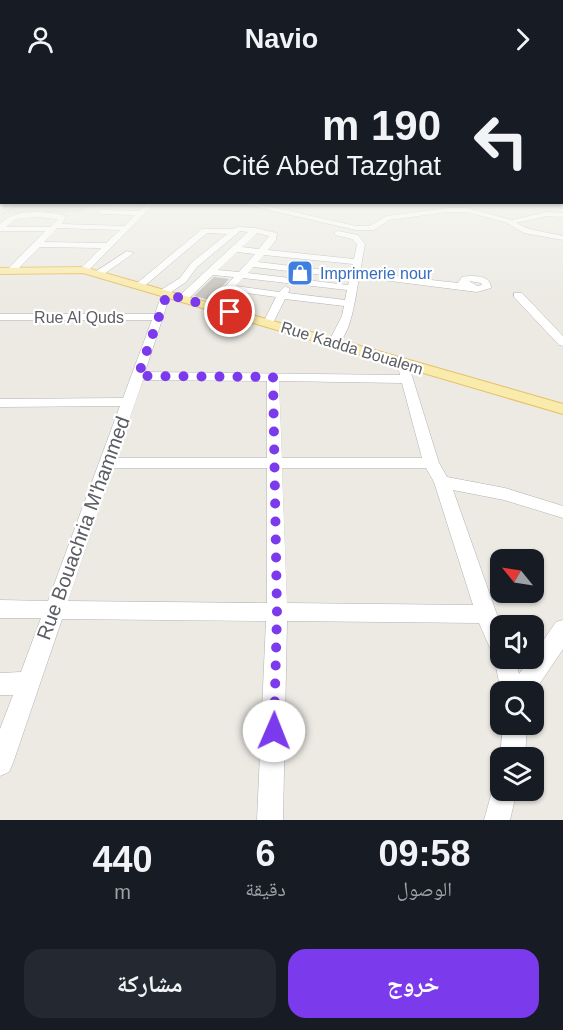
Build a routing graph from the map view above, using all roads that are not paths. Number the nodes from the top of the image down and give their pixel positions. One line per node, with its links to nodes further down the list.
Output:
1 (2, 228): 2 (street)
2 (53, 228): 3 (street); 12 (street)
3 (126, 228): 14 (street)
4 (325, 228): 10 (street)
5 (335, 228): 10 (street)
6 (372, 228): 10 (street)
7 (520, 228): 11 (street)
8 (255, 230): 9 (street); 16 (street); 17 (street)
9 (234, 232): 13 (street); 15 (street)
10 (356, 233): 20 (street)
11 (563, 238)
12 (37, 244): 14 (street); 24 (street)
13 (189, 245): 15 (street); 19 (street)
14 (107, 246): 23 (street)
15 (218, 248): 22 (street)
16 (234, 249): 17 (street); 25 (street)
17 (262, 252): 20 (street); 21 (street)
18 (130, 253): 26 (street)
19 (168, 262): 22 (street); 30 (street)
20 (357, 262): 28 (street)
21 (250, 264): 27 (street); 28 (street)
22 (194, 265): 34 (street)
23 (84, 270): 24 (main road, Rue Kadda Boualem); 26 (main road, Rue Kadda Boualem)
24 (6, 271)
25 (212, 272): 27 (street); 34 (street)
26 (98, 274): 30 (main road, Rue Kadda Boualem)
27 (239, 275): 29 (street); 31 (street)
28 (354, 275): 32 (street); 33 (street)
29 (291, 282): 32 (street); 35 (street)
30 (139, 286): 34 (main road, Rue Kadda Boualem)
31 (228, 288): 35 (street); 38 (street)
32 (351, 288): 37 (street)
33 (472, 288)
34 (171, 295): 38 (main road, Rue Kadda Boualem); 40 (street, Rue Bouachria M'hammed)
35 (281, 295): 37 (street); 41 (street)
36 (518, 295): 43 (street)
37 (348, 304): 42 (street)
38 (212, 307): 41 (main road, Rue Kadda Boualem)
39 (0, 317): 40 (street, Rue Al Quds)
40 (159, 317): 45 (street, Rue Bouachria M'hammed)
41 (268, 323): 42 (main road, Rue Kadda Boualem)
42 (333, 343): 44 (main road, Rue Kadda Boualem)
43 (563, 343)
44 (404, 371): 46 (street); 49 (main road, Rue Kadda Boualem); 52 (street)
45 (138, 376): 46 (street); 47 (street, Rue Bouachria M'hammed)
46 (273, 377): 50 (street)
47 (128, 402): 48 (street); 51 (street, Rue Bouachria M'hammed)
48 (0, 403)
49 (563, 409)
50 (273, 462): 51 (street); 52 (street); 57 (street)
51 (106, 463): 55 (street, Rue Bouachria M'hammed)
52 (431, 463): 53 (street)
53 (442, 482): 54 (street); 58 (street)
54 (563, 512)
55 (54, 608): 56 (street); 57 (street); 62 (street, Rue Bouachria M'hammed)
56 (0, 609)
57 (277, 613): 58 (street); 66 (street)
58 (486, 614): 59 (street)
59 (490, 624)
60 (563, 629): 61 (street)
61 (527, 681)
62 (28, 683): 63 (street); 64 (street, Rue Bouachria M'hammed)
63 (0, 684)
64 (0, 763)
65 (501, 801): 67 (street)
66 (270, 820)
67 (497, 820)

